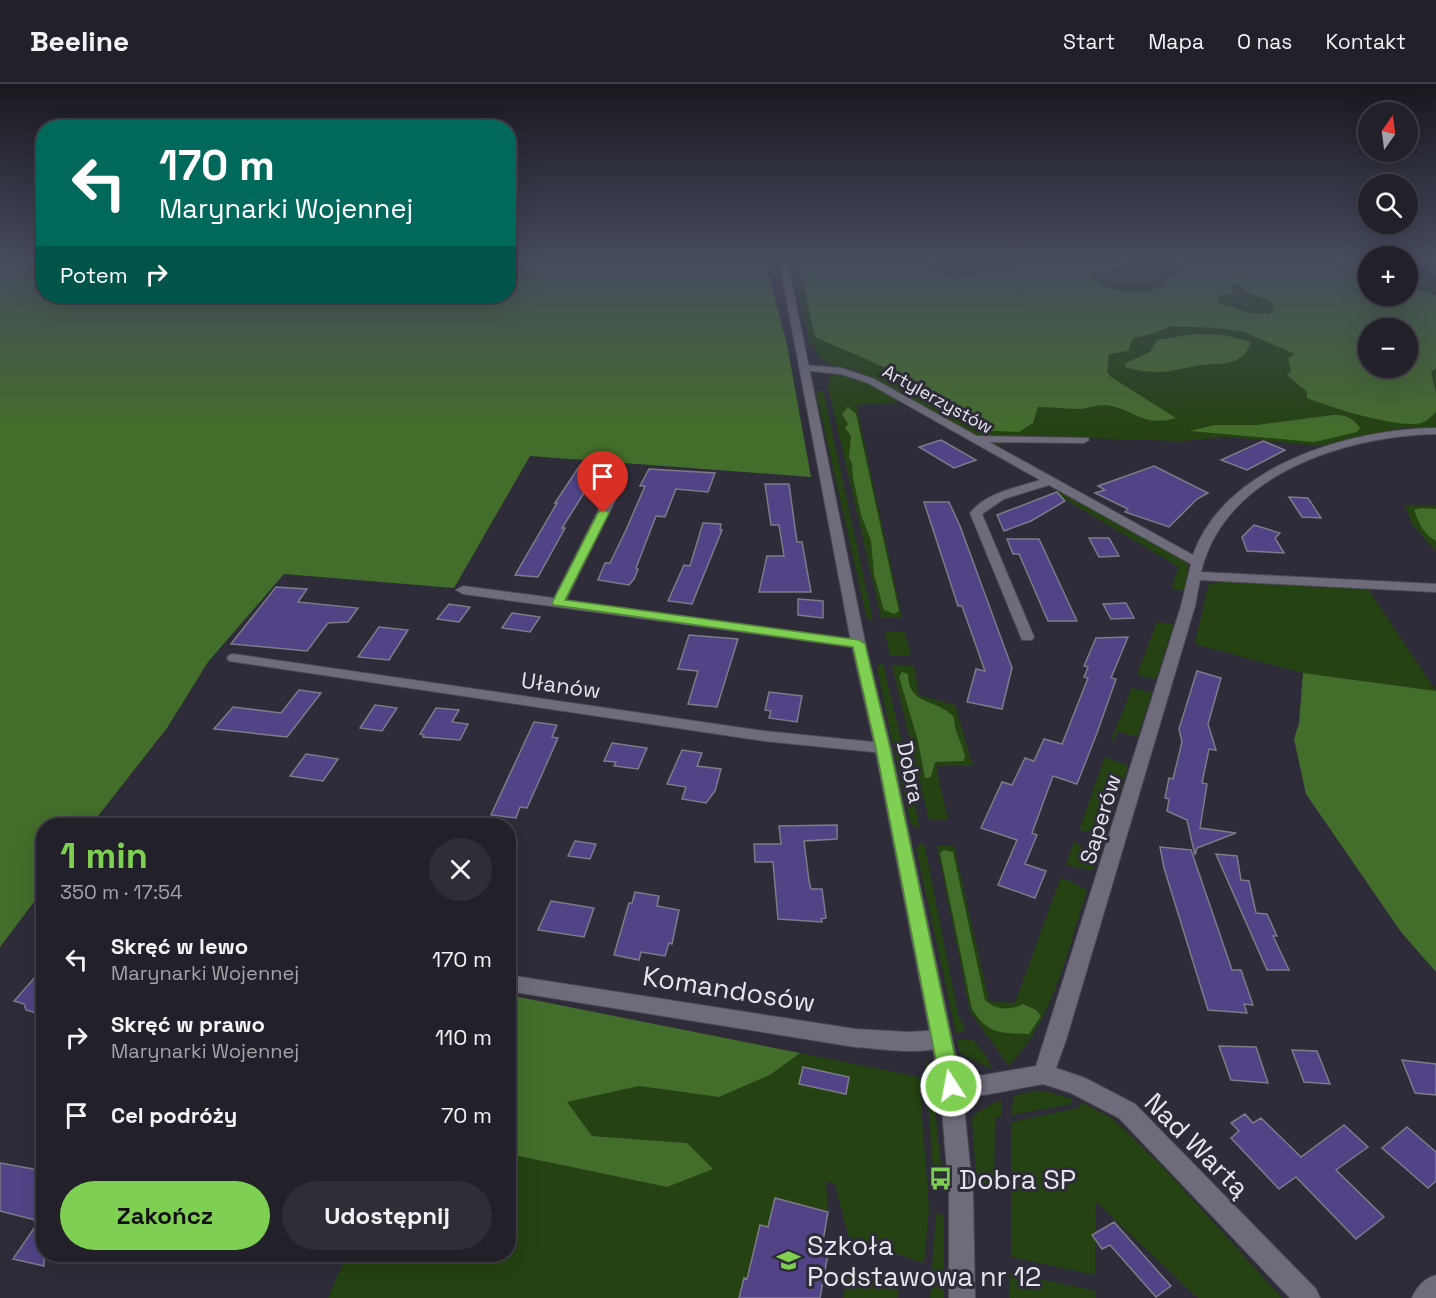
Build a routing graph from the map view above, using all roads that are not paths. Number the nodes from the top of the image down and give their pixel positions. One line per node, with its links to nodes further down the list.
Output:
1 (794, 317): 2 (street, Dobra)
2 (804, 368): 4 (street, Artylerzystów); 13 (street, Dobra)
3 (1436, 430): 8 (street, Saperów)
4 (973, 439): 5 (street); 6 (street, Artylerzystów)
5 (1084, 440)
6 (1048, 481): 8 (street, Artylerzystów); 12 (street)
7 (612, 495): 11 (street)
8 (1195, 569): 9 (street); 18 (street, Saperów)
9 (1436, 588)
10 (463, 590): 11 (street)
11 (558, 603): 13 (street)
12 (1027, 637)
13 (859, 644): 15 (street, Dobra)
14 (234, 658): 15 (street, Ułanów)
15 (883, 748): 17 (street, Dobra)
16 (516, 984): 17 (street, Komandosów)
17 (942, 1039): 19 (street, Dobra)
18 (1043, 1074): 19 (street, Nad Wartą); 22 (street, Nad Wartą)
19 (951, 1086): 21 (street, Dobra)
20 (1436, 1287): 23 (street)
21 (962, 1298)
22 (1307, 1298)
23 (1425, 1298)

